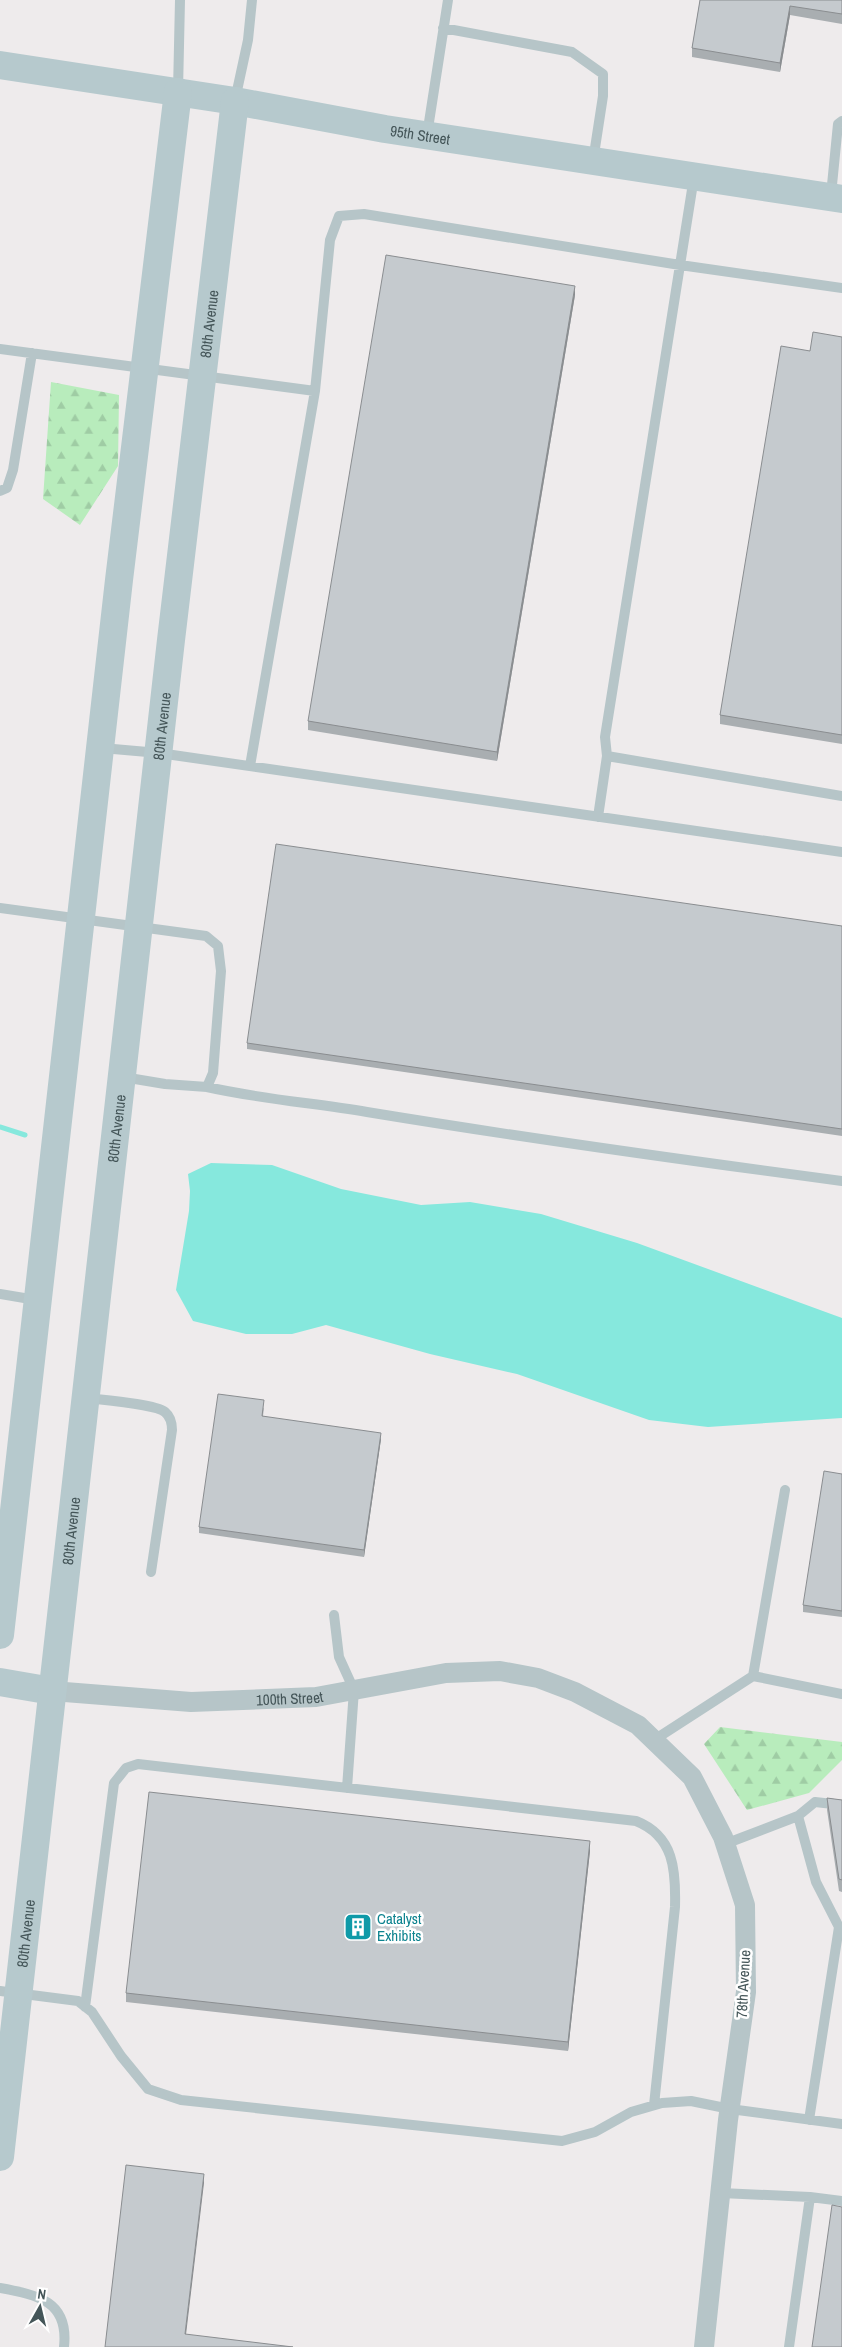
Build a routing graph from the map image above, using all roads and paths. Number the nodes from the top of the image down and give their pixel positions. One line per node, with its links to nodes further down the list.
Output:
1 (180, 0): 6 (lane)
2 (252, 0): 7 (lane)
3 (448, 0): 4 (lane)
4 (444, 28): 9 (lane); 10 (lane)
5 (0, 65): 6 (street, 95th Street)
6 (178, 92): 7 (street, 95th Street); 17 (street)
7 (235, 101): 9 (street, 95th Street); 18 (street, 80th Avenue)
8 (842, 121): 12 (lane)
9 (426, 136): 10 (street, 95th Street)
10 (593, 161): 11 (street, 95th Street)
11 (694, 176): 12 (street, 95th Street); 13 (lane)
12 (836, 198)
13 (680, 265): 14 (lane); 19 (lane); 23 (lane)
14 (842, 288)
15 (0, 349): 16 (lane)
16 (32, 353): 17 (lane); 20 (lane)
17 (145, 369): 18 (lane); 21 (street)
18 (202, 376): 19 (lane); 22 (street, 80th Avenue)
19 (315, 391): 24 (lane)
20 (0, 490)
21 (101, 748): 22 (lane); 29 (street)
22 (159, 753): 24 (lane); 30 (street, 80th Avenue)
23 (607, 756): 25 (lane); 26 (lane)
24 (250, 766): 26 (lane)
25 (842, 796)
26 (598, 817): 27 (lane)
27 (842, 852)
28 (0, 908): 29 (lane)
29 (82, 920): 30 (lane); 35 (street)
30 (140, 926): 31 (street, 80th Avenue); 32 (lane)
31 (123, 1077): 32 (lane); 36 (street, 80th Avenue)
32 (207, 1086): 33 (lane)
33 (842, 1181)
34 (0, 1294): 35 (lane)
35 (38, 1300): 40 (street)
36 (86, 1398): 38 (lane); 44 (street, 80th Avenue)
37 (785, 1490): 41 (lane)
38 (151, 1572)
39 (334, 1615): 43 (lane)
40 (0, 1635)
41 (753, 1676): 46 (lane); 47 (lane)
42 (0, 1682): 44 (street, 100th Street)
43 (354, 1690): 44 (street, 100th Street); 45 (street, 100th Street); 48 (lane)
44 (52, 1691): 52 (street, 80th Avenue)
45 (575, 1692): 47 (street, 78th Avenue)
46 (842, 1694)
47 (654, 1740): 51 (street, 78th Avenue)
48 (347, 1788): 53 (lane); 54 (lane)
49 (842, 1805): 50 (lane)
50 (798, 1816): 51 (lane); 56 (lane)
51 (725, 1844): 55 (street, 78th Avenue)
52 (9, 1992): 53 (lane); 58 (street, 80th Avenue)
53 (85, 2007): 54 (lane)
54 (654, 2105): 55 (lane)
55 (730, 2109): 56 (lane); 59 (street, 78th Avenue)
56 (809, 2120): 57 (lane)
57 (842, 2124)
58 (0, 2157)
59 (721, 2193): 60 (lane); 64 (street, 78th Avenue)
60 (810, 2197): 61 (lane); 65 (lane)
61 (842, 2201)
62 (0, 2288): 63 (lane)
63 (64, 2347)
64 (704, 2347)
65 (789, 2347)

